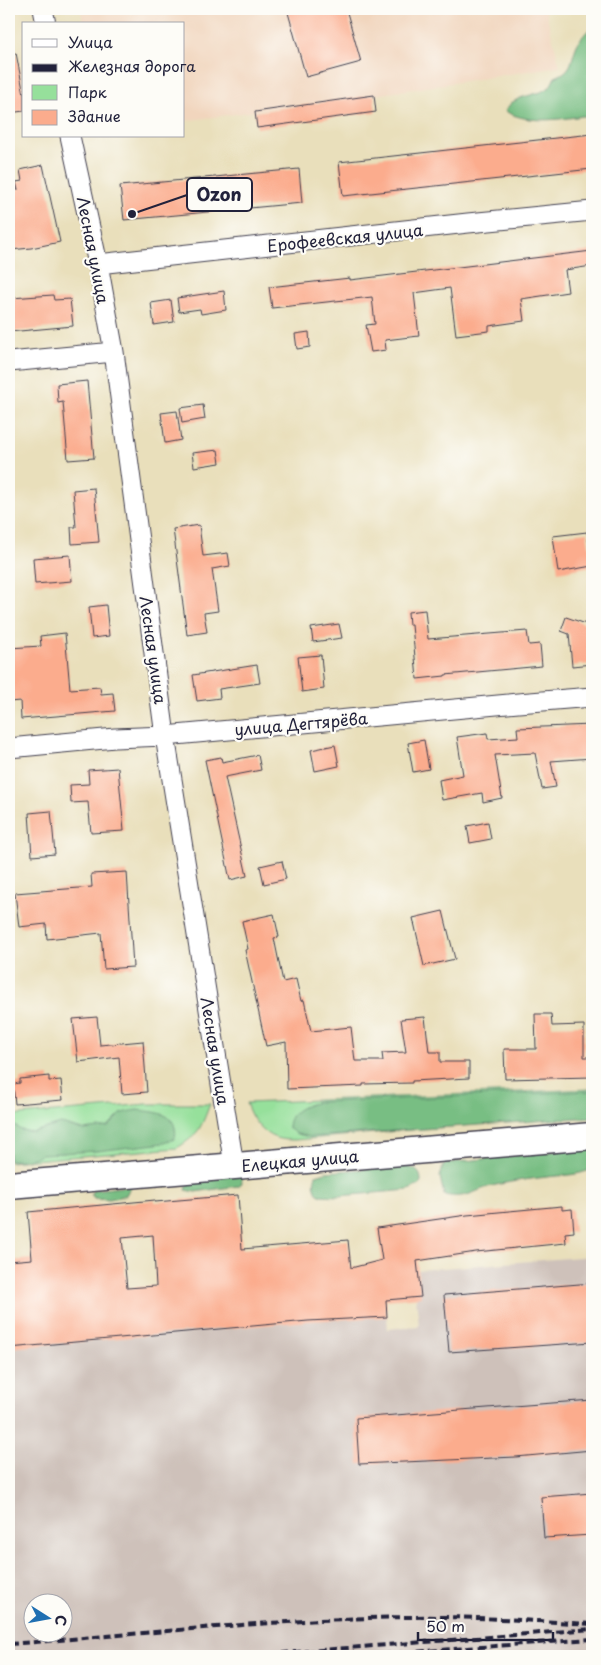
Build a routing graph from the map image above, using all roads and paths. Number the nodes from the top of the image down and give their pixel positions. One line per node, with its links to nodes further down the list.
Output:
1 (43, 9): 2 (street)
2 (46, 22)
3 (70, 138): 5 (street, Лесная улица)
4 (592, 211): 5 (street, Ерофеевская улица)
5 (98, 264): 6 (street, Лесная улица)
6 (114, 352): 7 (street); 9 (street, Лесная улица)
7 (9, 362)
8 (592, 697): 9 (street, улица Дегтярёва)
9 (165, 736): 10 (street, улица Дегтярёва); 12 (street, Лесная улица)
10 (9, 748)
11 (592, 1136): 12 (main road, Елецкая улица)
12 (234, 1165): 13 (main road, Елецкая улица)
13 (9, 1185)

